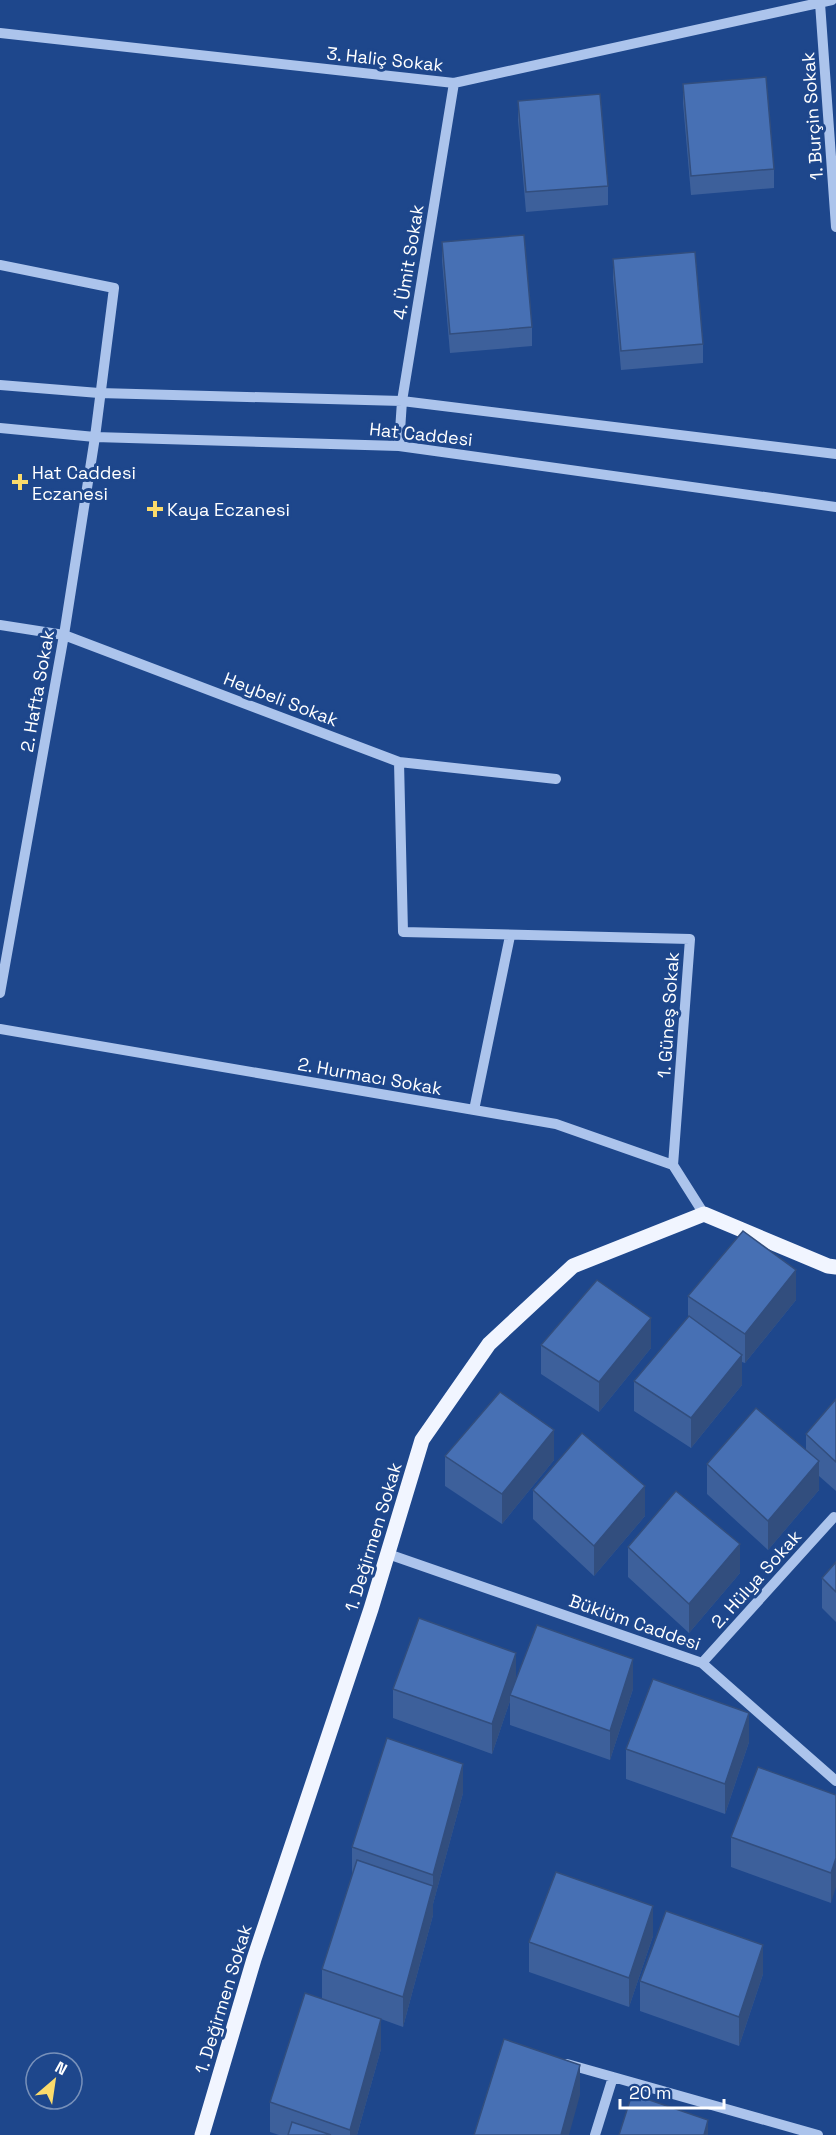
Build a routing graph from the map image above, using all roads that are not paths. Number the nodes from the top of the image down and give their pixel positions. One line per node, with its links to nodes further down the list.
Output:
1 (832, 0): 2 (street, 3. Haliç Sokak)
2 (820, 3): 4 (street, 3. Haliç Sokak); 5 (street, 1. Burçin Sokak)
3 (0, 33): 4 (street, 3. Haliç Sokak)
4 (454, 83): 9 (street, 4. Ümit Sokak)
5 (836, 227)
6 (0, 265): 8 (street, 2. Hafta Sokak)
7 (0, 384): 8 (street, Hat Caddesi)
8 (99, 393): 9 (street, Hat Caddesi); 11 (street, 2. Hafta Sokak)
9 (402, 401): 12 (street, 4. Ümit Sokak); 13 (street, Hat Caddesi)
10 (0, 428): 11 (street, Hat Caddesi)
11 (95, 437): 12 (street, Hat Caddesi); 16 (street, 2. Hafta Sokak)
12 (399, 446): 14 (street, Hat Caddesi)
13 (836, 454)
14 (836, 507)
15 (0, 625): 16 (street, Heybeli Sokak)
16 (64, 635): 17 (street, Heybeli Sokak); 20 (street, 2. Hafta Sokak)
17 (399, 762): 18 (street, Heybeli Sokak); 19 (street, 1. Güneş Sokak)
18 (556, 779)
19 (510, 936): 22 (street); 23 (street, 1. Güneş Sokak)
20 (0, 993)
21 (0, 1029): 22 (street, 2. Hurmacı Sokak)
22 (474, 1110): 23 (street, 2. Hurmacı Sokak)
23 (673, 1165): 24 (street)
24 (704, 1214): 25 (main road); 27 (main road, 1. Değirmen Sokak)
25 (836, 1267)
26 (834, 1517): 28 (street, 2. Hülya Sokak)
27 (388, 1554): 28 (street, Büklüm Caddesi); 32 (main road, 1. Değirmen Sokak)
28 (702, 1663): 29 (street, Büklüm Caddesi)
29 (836, 1781)
30 (561, 2062): 31 (street)
31 (613, 2077): 33 (street); 34 (street)
32 (202, 2135)
33 (595, 2135)
34 (818, 2135)

